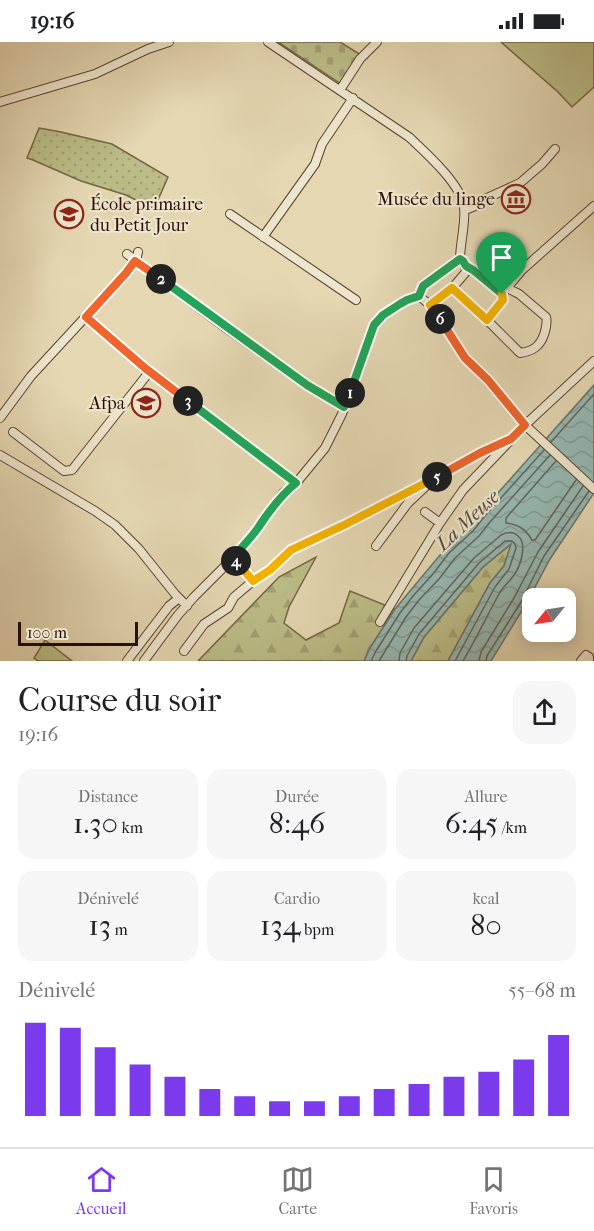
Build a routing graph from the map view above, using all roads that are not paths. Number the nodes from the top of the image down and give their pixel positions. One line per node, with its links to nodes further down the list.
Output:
1 (169, 42): 6 (street)
2 (268, 42): 4 (street)
3 (377, 42): 4 (street)
4 (340, 90): 5 (street)
5 (352, 98): 9 (street); 11 (street)
6 (0, 102)
7 (555, 148): 9 (street)
8 (594, 206): 18 (street)
9 (465, 210): 14 (street)
10 (230, 214): 11 (street)
11 (263, 237): 19 (street)
12 (138, 252): 15 (street)
13 (127, 254): 15 (street)
14 (460, 259): 16 (street); 20 (street)
15 (135, 261): 21 (street); 25 (street)
16 (466, 266): 17 (street); 18 (street)
17 (452, 288): 20 (street); 22 (street)
18 (505, 291): 22 (street); 22 (street)
19 (356, 300)
20 (425, 300): 25 (street); 27 (street)
21 (86, 317): 24 (street); 26 (street)
22 (487, 320)
23 (594, 361): 27 (street)
24 (150, 371): 28 (street); 32 (street)
25 (344, 407): 32 (street)
26 (0, 418)
27 (525, 425): 29 (street); 33 (street)
28 (13, 432)
29 (511, 439): 31 (street); 35 (street)
30 (0, 455): 39 (street)
31 (430, 481): 36 (street); 38 (street)
32 (296, 483): 37 (street)
33 (594, 489)
34 (425, 512): 35 (street)
35 (440, 523): 41 (street)
36 (376, 546)
37 (233, 558): 38 (street); 40 (street)
38 (253, 581): 42 (street)
39 (179, 598): 40 (street); 43 (street)
40 (187, 606): 44 (street)
41 (380, 622)
42 (184, 651)
43 (127, 661)
44 (144, 661)
45 (581, 661): 46 (street)
46 (589, 661)

